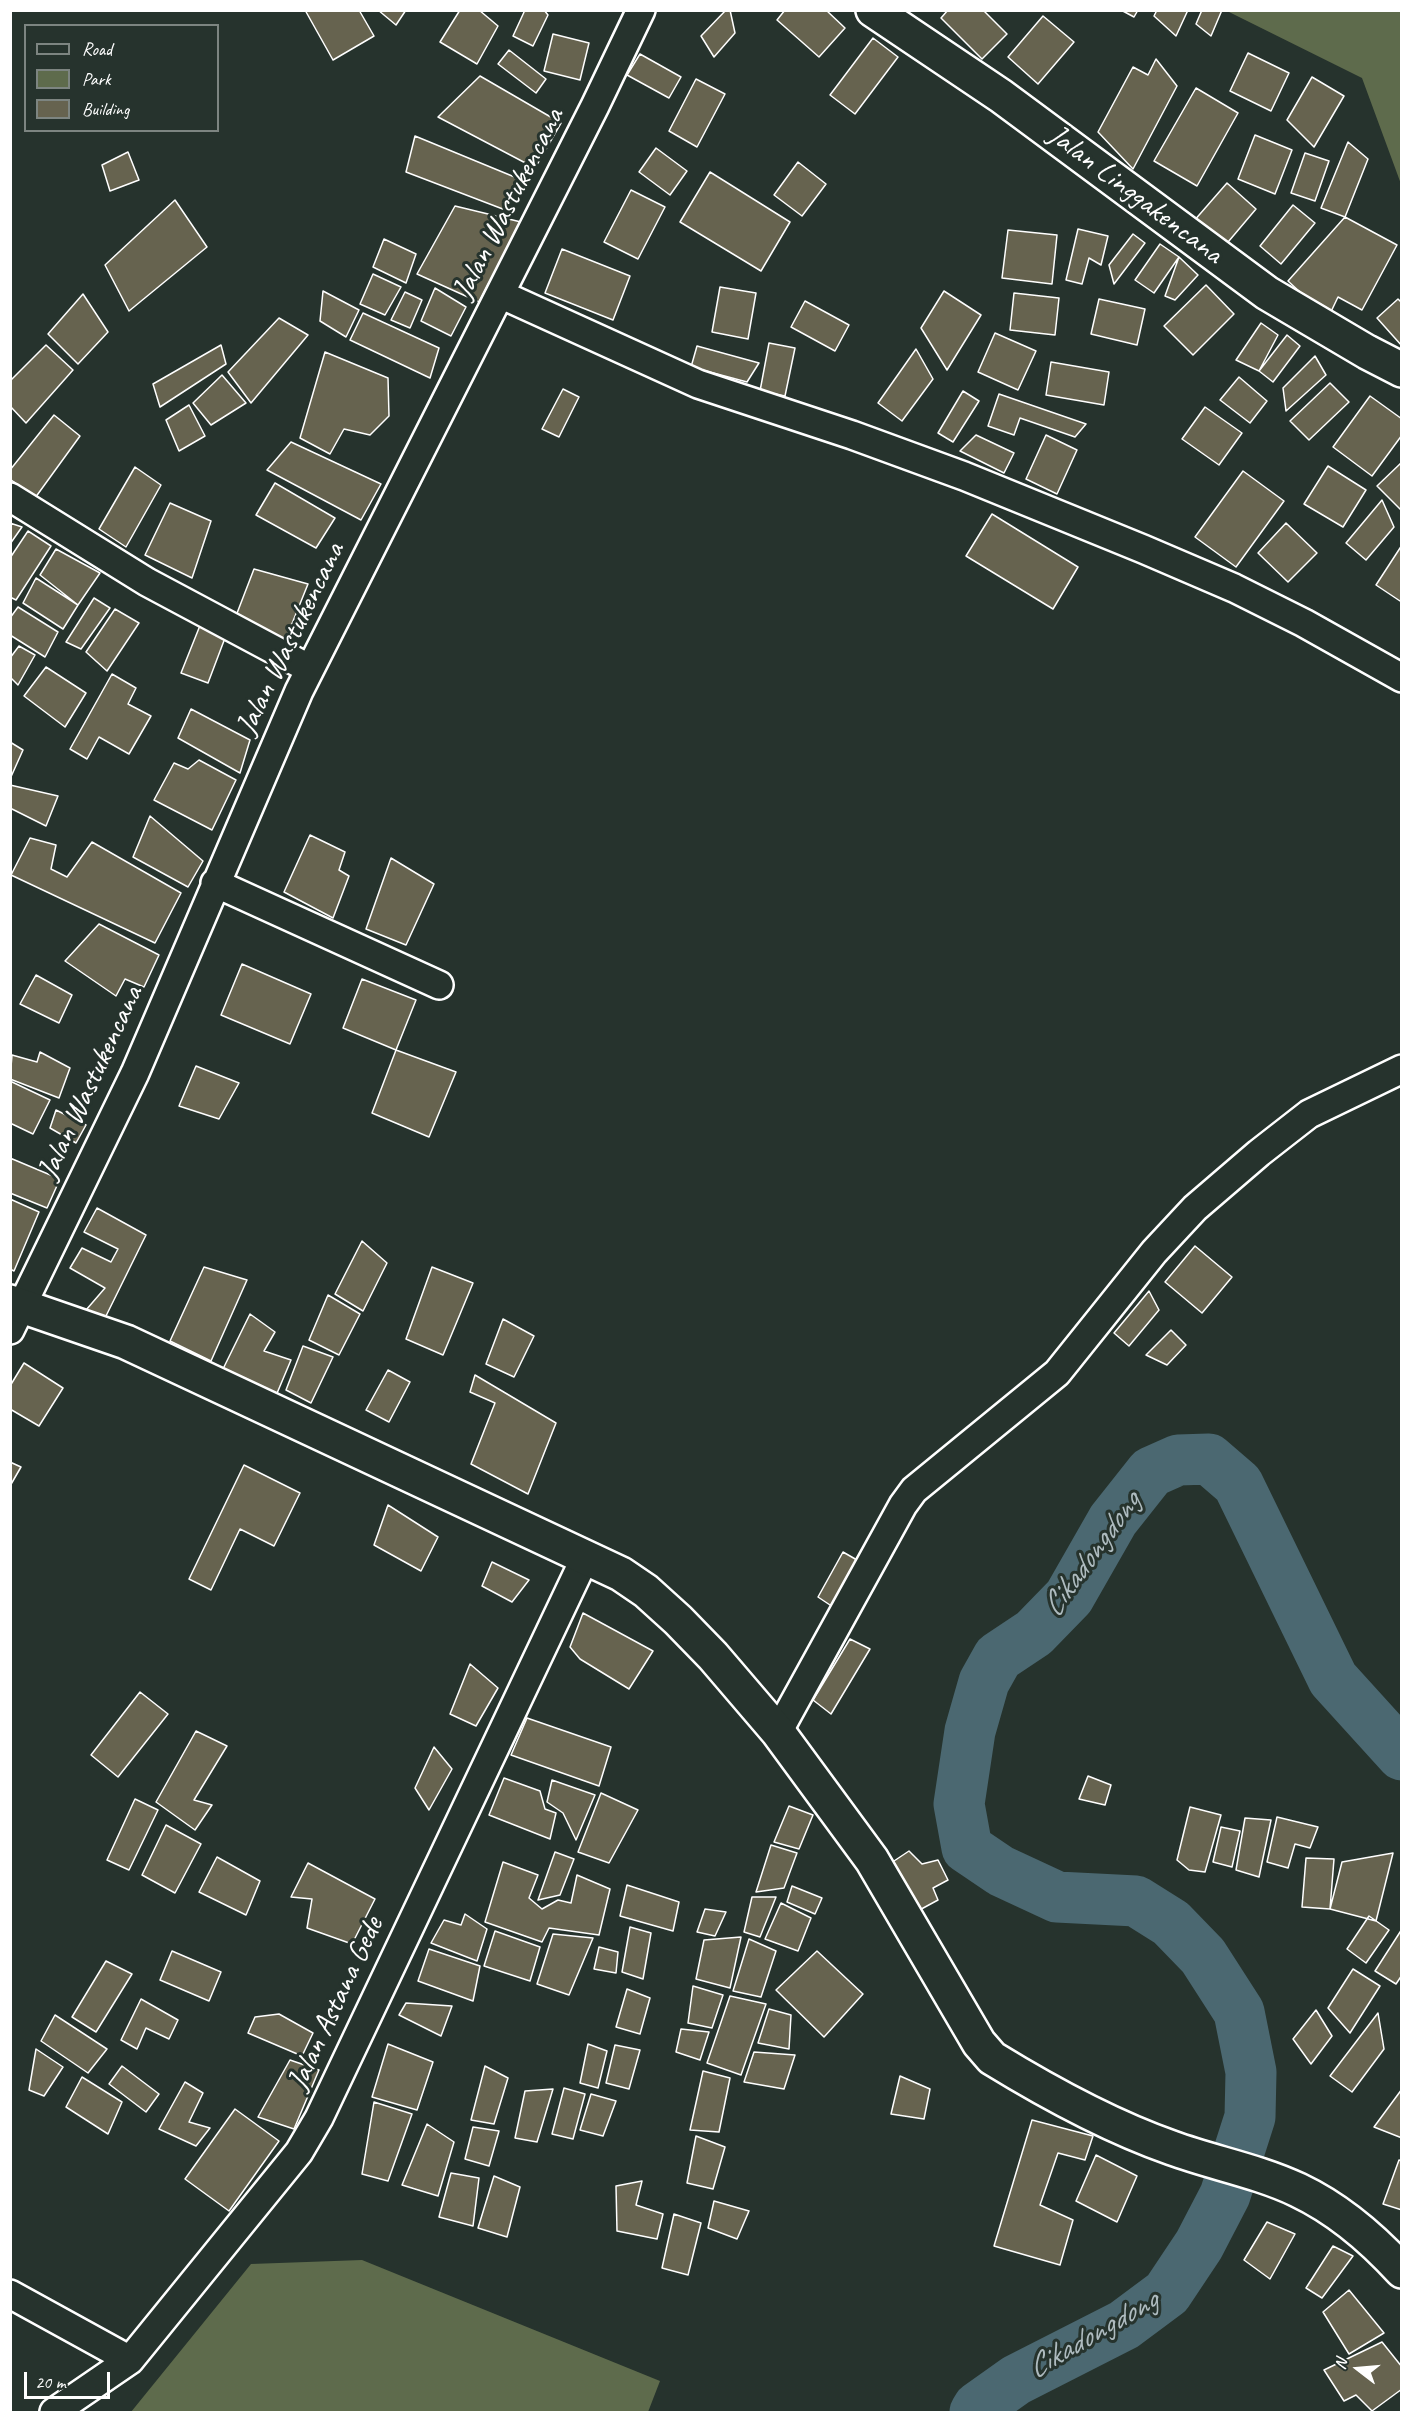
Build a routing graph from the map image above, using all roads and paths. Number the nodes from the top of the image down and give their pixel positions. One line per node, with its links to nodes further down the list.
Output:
1 (641, 10): 3 (street, Jalan Wastukencana)
2 (873, 10): 4 (street, Jalan Linggakencana)
3 (500, 294): 6 (street, Jalan Wastukencana); 7 (street)
4 (1401, 370)
5 (10, 497): 6 (street)
6 (310, 669): 8 (street, Jalan Wastukencana)
7 (1401, 678)
8 (215, 883): 9 (street); 11 (street, Jalan Wastukencana)
9 (439, 985)
10 (1401, 1069): 13 (street)
11 (14, 1313): 12 (street)
12 (585, 1558): 13 (street); 16 (street, Jalan Astana Gede)
13 (778, 1732): 14 (street)
14 (1401, 2271)
15 (10, 2294): 16 (street)
16 (130, 2360): 17 (street, Jalan Astana Gede)
17 (54, 2412)

